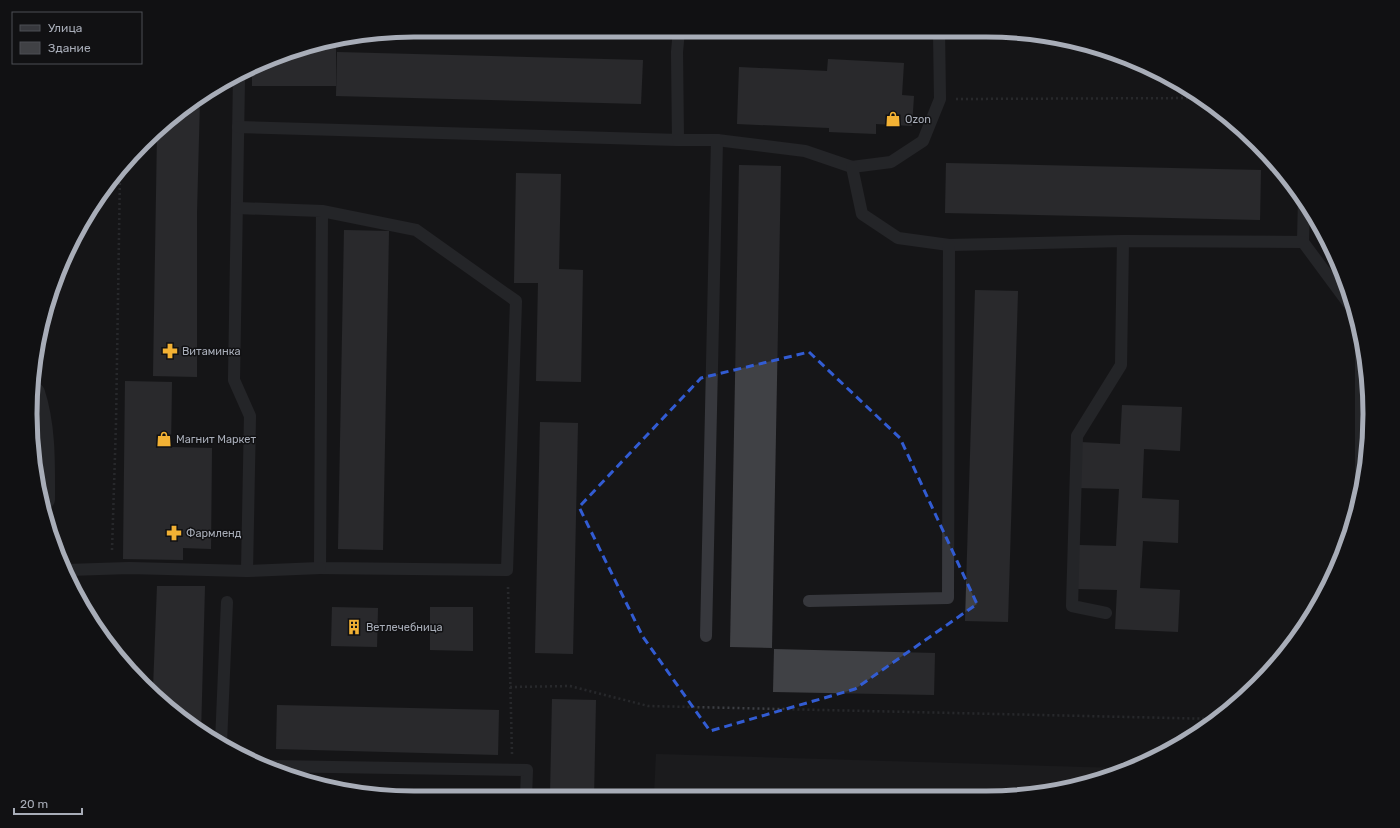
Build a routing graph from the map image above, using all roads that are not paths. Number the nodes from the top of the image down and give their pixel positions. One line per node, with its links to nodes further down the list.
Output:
1 (678, 37): 5 (lane)
2 (939, 37): 7 (lane)
3 (239, 80): 4 (lane)
4 (238, 127): 5 (lane); 8 (lane)
5 (678, 140): 6 (lane)
6 (717, 140): 7 (lane); 25 (lane)
7 (852, 167): 13 (lane)
8 (237, 208): 9 (lane); 21 (lane)
9 (322, 211): 19 (lane); 19 (lane)
10 (1304, 213): 12 (lane)
11 (1124, 241): 12 (lane); 13 (lane); 24 (lane)
12 (1303, 242): 14 (lane)
13 (949, 245): 22 (lane)
14 (1345, 298)
15 (1360, 368): 17 (lane)
16 (37, 406): 18 (street)
17 (1361, 454)
18 (44, 486)
19 (320, 568): 21 (lane)
20 (71, 570): 21 (lane)
21 (248, 571)
22 (809, 601)
23 (227, 602): 26 (lane)
24 (1106, 613)
25 (706, 636)
26 (221, 738)
27 (281, 766): 28 (lane)
28 (526, 791)

